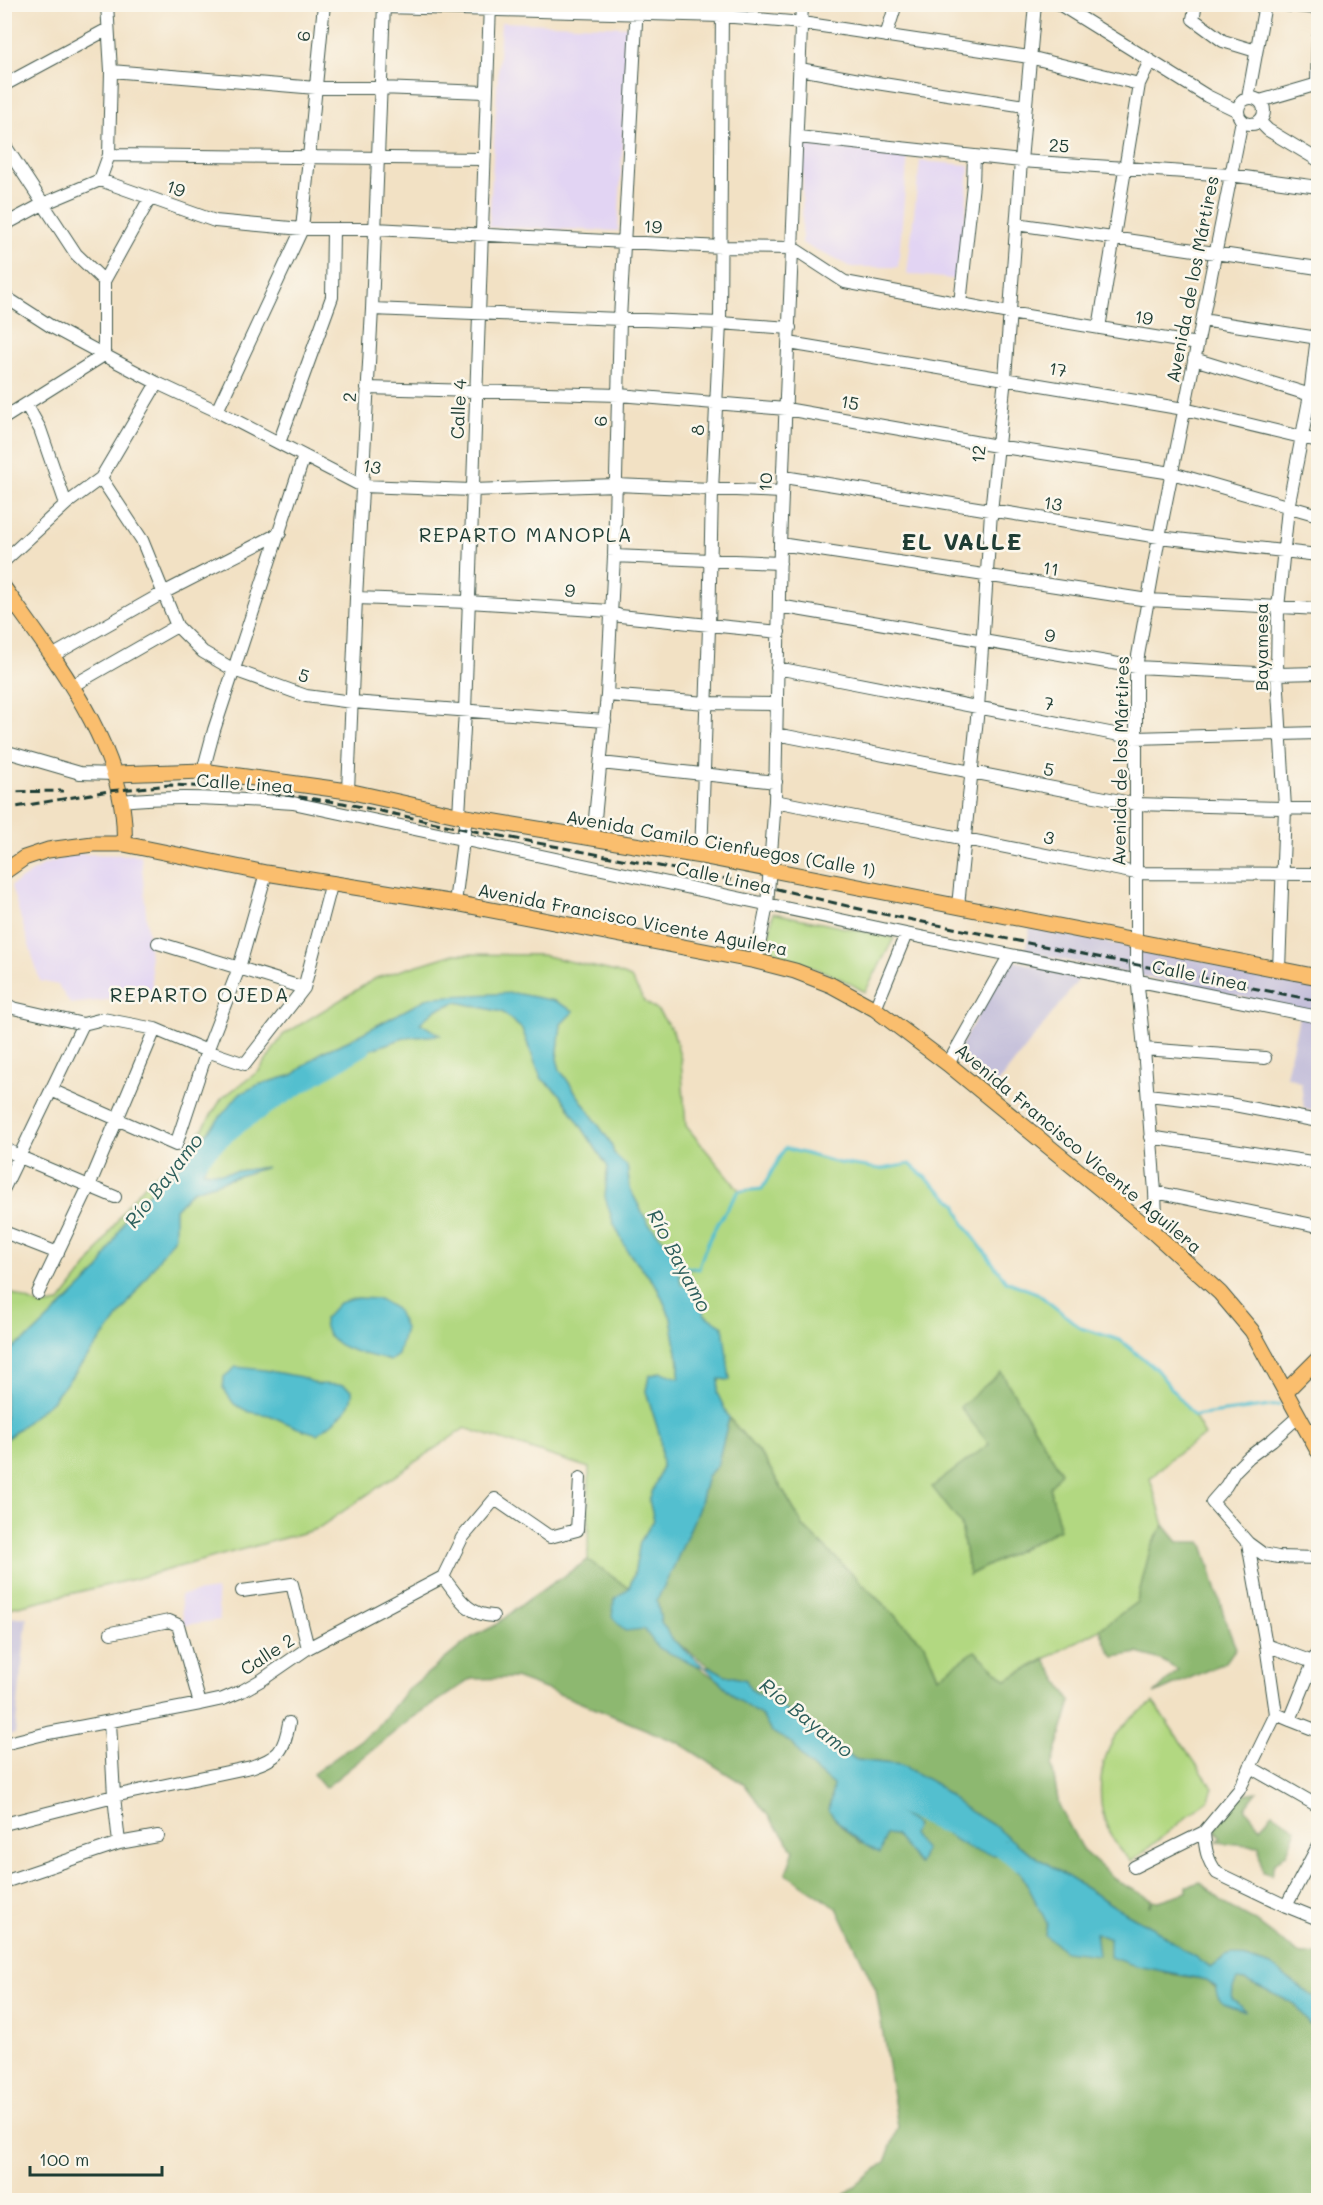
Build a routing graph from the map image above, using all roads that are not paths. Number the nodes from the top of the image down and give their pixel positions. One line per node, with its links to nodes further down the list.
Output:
1 (106, 4): 17 (street)
2 (324, 4): 28 (street, 6)
3 (802, 4): 16 (street, 10)
4 (896, 4): 18 (street)
5 (1035, 4): 21 (street, 12)
6 (1059, 4): 22 (street)
7 (1196, 4): 20 (street)
8 (1265, 4): 20 (street)
9 (1274, 4): 13 (street)
10 (384, 6): 11 (street); 29 (street, 2)
11 (490, 7): 12 (street); 30 (street, Calle 4)
12 (542, 8): 14 (street)
13 (1318, 8)
14 (637, 9): 15 (street); 58 (street, 6)
15 (722, 10): 16 (street); 59 (street, 8)
16 (802, 23): 18 (street); 23 (street, 10)
17 (108, 29): 24 (street); 26 (street)
18 (886, 36): 21 (street)
19 (1318, 38): 27 (street)
20 (1256, 51): 31 (street)
21 (1029, 57): 25 (street); 33 (street, 12)
22 (1150, 61): 25 (street); 34 (street)
23 (800, 69): 33 (street); 36 (street, 10)
24 (111, 71): 28 (street); 38 (street)
25 (1139, 84): 45 (street)
26 (4, 85)
27 (1318, 85): 32 (street)
28 (316, 88): 29 (street); 40 (street, 6)
29 (380, 88): 30 (street); 41 (street, 2)
30 (485, 92): 42 (street, Calle 4)
31 (1248, 98): 32 (street); 34 (street)
32 (1260, 101): 35 (street)
33 (1025, 105): 44 (street, 12)
34 (1240, 115): 35 (street); 46 (street, Avenida de los Mártires)
35 (1259, 121): 43 (street)
36 (798, 137): 39 (street, 25); 60 (street, 10)
37 (4, 144): 50 (street)
38 (109, 155): 40 (street); 47 (street)
39 (974, 156): 44 (street, 25); 65 (street)
40 (310, 157): 41 (street); 53 (street, 6)
41 (377, 158): 42 (street); 55 (street, 2)
42 (483, 159): 56 (street, Calle 4)
43 (1318, 160)
44 (1021, 161): 45 (street, 25); 51 (street, 12)
45 (1127, 167): 46 (street, 25); 57 (street)
46 (1230, 175): 48 (street, 25); 61 (street, Avenida de los Mártires)
47 (100, 180): 49 (street, 19); 50 (street)
48 (1318, 186)
49 (150, 198): 53 (street, 19); 63 (street)
50 (42, 204): 52 (street); 63 (street)
51 (1016, 224): 57 (street); 68 (street, 12)
52 (4, 225)
53 (303, 229): 54 (street, 19); 89 (street, 6)
54 (333, 229): 55 (street, 19); 93 (street)
55 (375, 229): 56 (street, 19); 66 (street, 2)
56 (483, 235): 58 (street, 19); 67 (street, Calle 4)
57 (1115, 239): 61 (street); 73 (street)
58 (625, 243): 59 (street, 19); 69 (street, 6)
59 (721, 247): 60 (street, 19); 71 (street, 8)
60 (793, 248): 65 (street, 19); 72 (street, 10)
61 (1215, 254): 62 (street); 70 (street, Avenida de los Mártires)
62 (1318, 268)
63 (104, 281): 77 (street)
64 (4, 293): 77 (street, 13)
65 (960, 304): 68 (street, 19)
66 (372, 309): 67 (street); 81 (street, 2)
67 (479, 313): 69 (street); 82 (street, Calle 4)
68 (1009, 313): 73 (street, 19); 79 (street, 12)
69 (621, 320): 71 (street); 83 (street, 6)
70 (1202, 320): 74 (street); 76 (street, Avenida de los Mártires)
71 (720, 323): 72 (street); 85 (street, 8)
72 (790, 328): 75 (street, 10)
73 (1099, 328): 76 (street, 19)
74 (1318, 335): 84 (street, Bayamesa)
75 (789, 343): 79 (street, 17); 88 (street, 10)
76 (1197, 344): 78 (street, Avenida de los Mártires)
77 (104, 355): 80 (street, 13); 86 (street)
78 (1194, 359): 84 (street); 87 (street, Avenida de los Mártires)
79 (1005, 378): 87 (street, 17); 94 (street, 12)
80 (157, 383): 89 (street, 13); 98 (street)
81 (367, 388): 82 (street, 15); 100 (street, 2)
82 (477, 391): 83 (street, 15); 101 (street, Calle 4)
83 (619, 395): 85 (street, 15); 99 (street, 6)
84 (1314, 396): 91 (street, Bayamesa)
85 (717, 403): 88 (street, 15); 102 (street, 8)
86 (26, 404): 90 (street); 104 (street)
87 (1184, 409): 91 (street, 17); 96 (street, Avenida de los Mártires)
88 (786, 410): 94 (street, 15); 97 (street, 10)
89 (217, 411): 93 (street, 13)
90 (4, 418)
91 (1302, 437): 92 (street, 17); 105 (street, Bayamesa)
92 (1318, 441)
93 (279, 443): 95 (street, 13)
94 (997, 446): 96 (street, 15); 106 (street, 12)
95 (304, 456): 100 (street, 13); 108 (street)
96 (1172, 472): 105 (street, 15); 109 (street, Avenida de los Mártires)
97 (784, 477): 103 (street, 10); 106 (street, 13)
98 (101, 478): 104 (street); 119 (street, 5)
99 (616, 485): 101 (street, 13); 102 (street, 13); 113 (street, 6)
100 (362, 486): 101 (street, 13); 120 (street, 2)
101 (472, 490): 122 (street, Calle 4)
102 (712, 490): 103 (street, 13); 114 (street, 8)
103 (782, 492): 110 (street, 10)
104 (66, 504): 115 (street)
105 (1288, 508): 107 (street, 15); 111 (street, Bayamesa)
106 (991, 512): 109 (street, 13); 117 (street, 12)
107 (1318, 515)
108 (280, 533): 119 (street); 134 (street)
109 (1159, 537): 111 (street, 13); 121 (street, Avenida de los Mártires)
110 (780, 544): 116 (street, 10); 117 (street, 11)
111 (1283, 551): 112 (street, 13); 124 (street, Bayamesa)
112 (1318, 555)
113 (614, 556): 114 (street); 126 (street, 6)
114 (711, 560): 116 (street); 128 (street, 8)
115 (4, 561)
116 (780, 563): 123 (street, 10)
117 (986, 577): 121 (street, 11); 130 (street, 12)
118 (4, 588): 131 (main road)
119 (163, 593): 127 (street, 5); 131 (street)
120 (356, 598): 122 (street, 9); 139 (street, 2)
121 (1148, 600): 124 (street, 11); 132 (street, Avenida de los Mártires)
122 (468, 602): 126 (street, 9); 143 (street, Calle 4)
123 (779, 606): 129 (street, 10); 130 (street, 9)
124 (1278, 608): 125 (street, 11); 136 (street, Bayamesa)
125 (1318, 609)
126 (610, 611): 128 (street, 9); 138 (street, 6)
127 (177, 626): 134 (street, 5); 137 (street)
128 (710, 627): 129 (street, 9); 140 (street, 8)
129 (778, 632): 133 (street, 10)
130 (983, 642): 132 (street, 9); 142 (street, 12)
131 (52, 656): 137 (main road)
132 (1136, 667): 136 (street, 9); 148 (street, Avenida de los Mártires)
133 (777, 668): 141 (street, 10); 142 (street, 7)
134 (234, 670): 139 (street, 5); 151 (street)
135 (1318, 673): 136 (street, 9)
136 (1277, 674): 147 (street, Bayamesa)
137 (72, 686): 153 (main road)
138 (607, 695): 140 (street); 144 (street, 6)
139 (352, 702): 143 (street, 5); 156 (street, 2)
140 (706, 702): 141 (street); 154 (street, 8)
141 (777, 704): 146 (street, 10)
142 (978, 708): 148 (street, 7); 152 (street, 12)
143 (465, 711): 144 (street, 5); 162 (street, Calle 4)
144 (605, 721): 150 (street, 6)
145 (1318, 733): 147 (street, 7)
146 (776, 734): 152 (street, 5); 155 (street, 10)
147 (1281, 734): 148 (street, 7); 160 (street, Bayamesa)
148 (1135, 738): 158 (street, Avenida de los Mártires)
149 (4, 751): 153 (street)
150 (601, 763): 154 (street); 165 (street, 6)
151 (203, 771): 153 (main road, Avenida Camilo Cienfuegos (Calle 1)); 156 (main road, Avenida Camilo Cienfuegos (Calle 1))
152 (971, 773): 158 (street, 5); 163 (street, 12)
153 (115, 774): 159 (main road)
154 (705, 775): 155 (street); 168 (street, 8)
155 (776, 782): 157 (street, 10)
156 (348, 791): 162 (main road, Avenida Camilo Cienfuegos (Calle 1))
157 (775, 801): 163 (street, 3); 169 (street, 10)
158 (1136, 804): 160 (street, 5); 172 (street, Avenida de los Mártires)
159 (121, 805): 164 (street, Calle Linea); 166 (main road); 167 (main road)
160 (1286, 808): 161 (street, 5); 173 (street, Bayamesa)
161 (1318, 809)
162 (462, 816): 164 (street, Calle 4); 165 (main road, Avenida Camilo Cienfuegos (Calle 1))
163 (965, 838): 172 (street, 3); 178 (street, 12)
164 (463, 839): 176 (street, Calle 4); 177 (street, Calle Linea)
165 (593, 839): 168 (main road, Avenida Camilo Cienfuegos (Calle 1))
166 (93, 844): 167 (main road, Avenida Francisco Vicente Aguilera); 170 (main road, Avenida Francisco Vicente Aguilera)
167 (124, 844): 171 (main road, Avenida Francisco Vicente Aguilera)
168 (701, 856): 169 (main road, Avenida Camilo Cienfuegos (Calle 1))
169 (771, 870): 177 (street, 10); 178 (main road, Avenida Camilo Cienfuegos (Calle 1))
170 (4, 872)
171 (266, 873): 175 (main road, Avenida Francisco Vicente Aguilera); 184 (street)
172 (1136, 873): 173 (street, 3); 180 (street, Avenida de los Mártires)
173 (1284, 873): 174 (street, 3); 185 (street, Bayamesa)
174 (1318, 874)
175 (332, 882): 176 (main road, Avenida Francisco Vicente Aguilera); 188 (street)
176 (455, 903): 183 (main road, Avenida Francisco Vicente Aguilera)
177 (767, 905): 179 (street, Calle Linea); 183 (street, 10)
178 (958, 906): 180 (main road, Avenida Camilo Cienfuegos (Calle 1))
179 (906, 934): 182 (street, Calle Linea); 190 (street)
180 (1136, 941): 185 (main road, Avenida Camilo Cienfuegos (Calle 1)); 187 (street, Avenida de los Mártires)
181 (159, 943): 184 (street)
182 (1010, 956): 187 (street, Calle Linea); 197 (street)
183 (756, 961): 190 (main road, Avenida Francisco Vicente Aguilera)
184 (239, 968): 188 (street); 195 (street)
185 (1279, 969): 186 (main road, Avenida Camilo Cienfuegos (Calle 1))
186 (1318, 977)
187 (1137, 980): 191 (street, Calle Linea); 194 (street, Avenida de los Mártires)
188 (304, 988): 195 (street)
189 (4, 1003): 192 (street)
190 (875, 1009): 197 (main road, Avenida Francisco Vicente Aguilera)
191 (1318, 1017)
192 (83, 1024): 193 (street); 198 (street)
193 (154, 1029): 195 (street); 200 (street)
194 (1144, 1049): 196 (street); 199 (street, Avenida de los Mártires)
195 (207, 1051): 200 (street)
196 (1265, 1058)
197 (948, 1064): 212 (main road, Avenida Francisco Vicente Aguilera)
198 (51, 1090): 200 (street); 204 (street)
199 (1148, 1095): 201 (street); 202 (street, Avenida de los Mártires)
200 (117, 1119): 206 (street)
201 (1318, 1121)
202 (1150, 1137): 205 (street); 208 (street, Avenida de los Mártires)
203 (4, 1148): 204 (street)
204 (20, 1157): 206 (street); 207 (street)
205 (1318, 1163)
206 (89, 1186): 209 (street); 213 (street)
207 (4, 1188)
208 (1155, 1192): 210 (street); 212 (street, Avenida de los Mártires)
209 (115, 1197)
210 (1318, 1226)
211 (4, 1232): 213 (street)
212 (1154, 1232): 216 (main road, Avenida Francisco Vicente Aguilera)
213 (58, 1253): 214 (street)
214 (38, 1293)
215 (1318, 1359): 216 (main road)
216 (1286, 1392): 217 (main road, Avenida Francisco Vicente Aguilera)
217 (1308, 1425): 218 (main road, Avenida Francisco Vicente Aguilera); 220 (street)
218 (1318, 1451)
219 (580, 1478): 222 (street)
220 (1248, 1543): 221 (street); 226 (street)
221 (1318, 1558)
222 (443, 1577): 224 (street); 227 (street, Calle 2)
223 (242, 1591): 227 (street)
224 (493, 1616)
225 (111, 1633): 229 (street)
226 (1266, 1645): 228 (street); 230 (street)
227 (308, 1648): 229 (street, Calle 2)
228 (1317, 1659): 231 (street)
229 (200, 1704): 232 (street, Calle 2)
230 (1275, 1714): 231 (street); 236 (street)
231 (1290, 1720): 234 (street)
232 (110, 1722): 235 (street, Calle 2); 237 (street)
233 (289, 1723): 237 (street)
234 (1318, 1731)
235 (4, 1744)
236 (1251, 1767): 238 (street); 240 (street)
237 (114, 1796): 239 (street); 242 (street)
238 (1318, 1806)
239 (4, 1824)
240 (1204, 1832): 244 (street); 246 (street)
241 (158, 1836): 242 (street)
242 (119, 1843): 245 (street)
243 (1318, 1846): 246 (street)
244 (1134, 1867)
245 (4, 1882)
246 (1286, 1906): 247 (street)
247 (1318, 1919)

